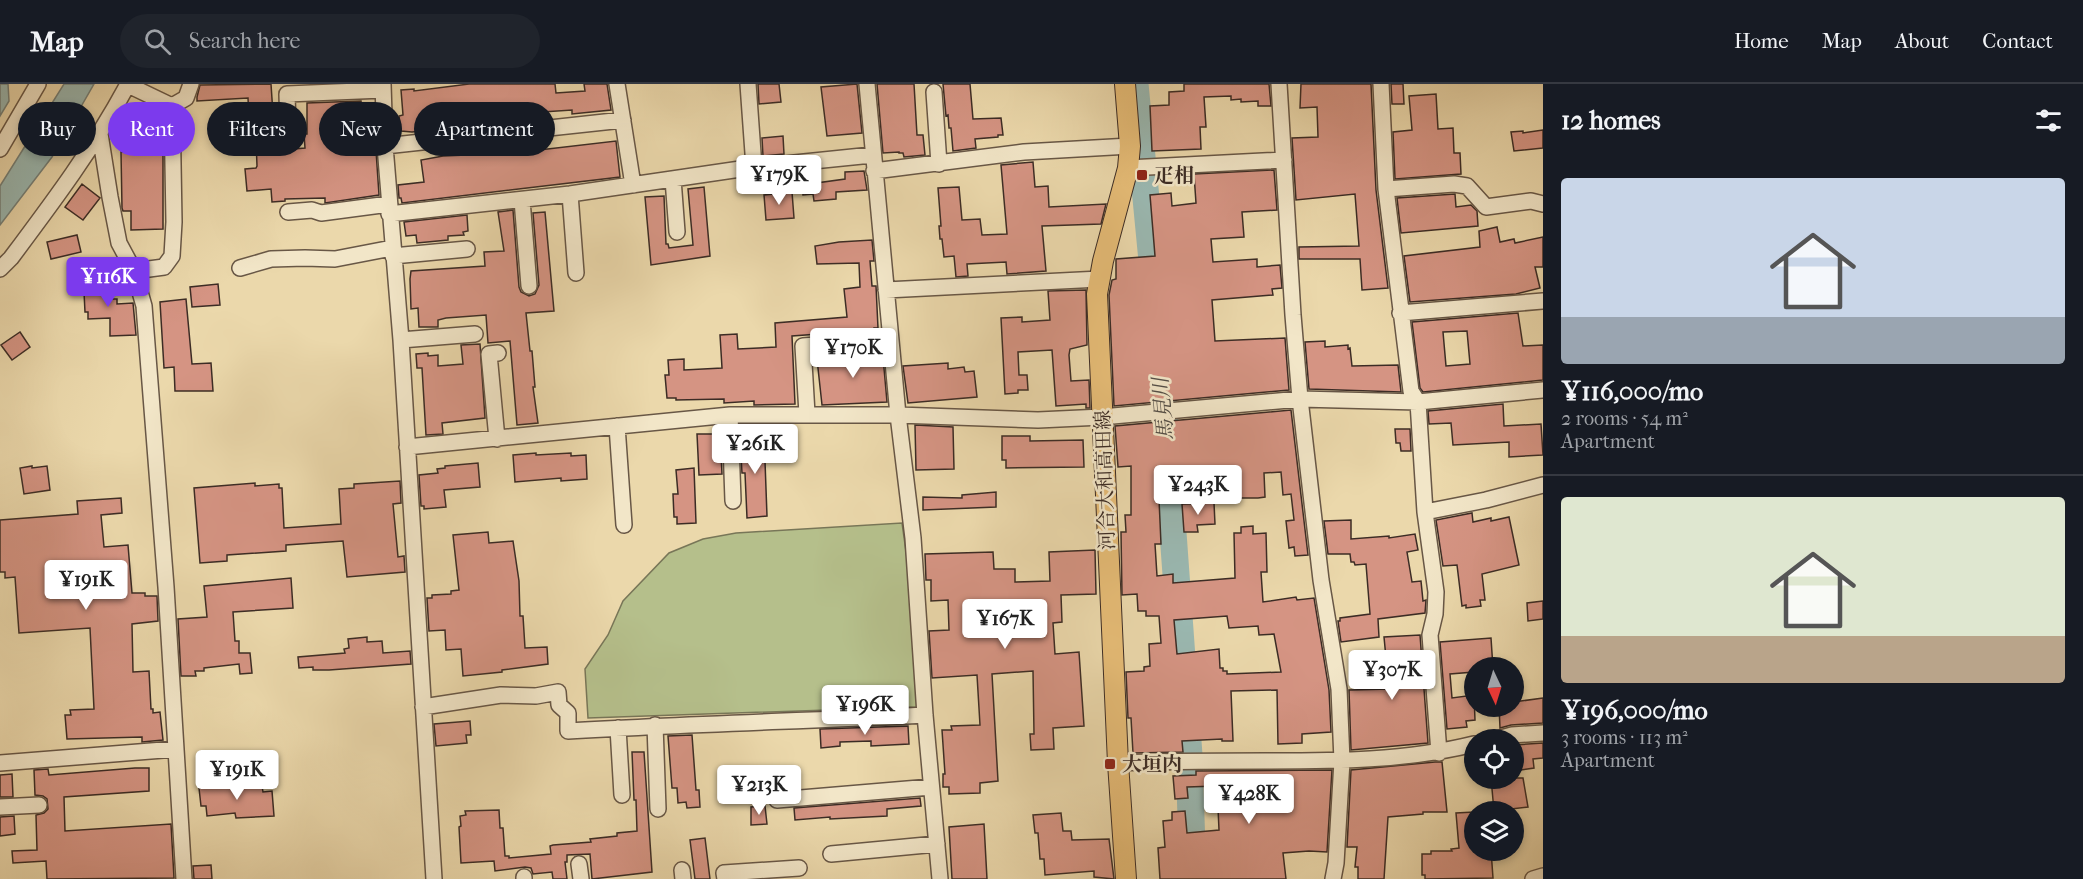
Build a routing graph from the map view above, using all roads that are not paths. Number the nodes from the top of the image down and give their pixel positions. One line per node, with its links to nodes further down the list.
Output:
1 (38, 84): 20 (street)
2 (191, 84): 13 (street)
3 (617, 84): 16 (street)
4 (748, 84): 26 (street)
5 (867, 84): 21 (street)
6 (1125, 84): 19 (main road, 河合大和高田線)
7 (1279, 84): 24 (street)
8 (1381, 84): 31 (street)
9 (128, 85): 12 (street); 17 (street)
10 (383, 87): 14 (street); 15 (street)
11 (934, 92): 25 (street)
12 (164, 102)
13 (179, 102)
14 (287, 102)
15 (384, 102)
16 (623, 120): 18 (street); 30 (street)
17 (100, 134): 40 (street); 42 (street)
18 (402, 144)
19 (1130, 146): 25 (street); 27 (main road, 河合大和高田線)
20 (0, 149)
21 (872, 155): 26 (street); 28 (street)
22 (173, 156): 42 (street)
23 (386, 156): 35 (street)
24 (1284, 160): 27 (street); 54 (street)
25 (939, 164): 28 (street)
26 (754, 167): 29 (street)
27 (1139, 167): 44 (main road, 河合大和高田線)
28 (874, 171): 46 (street)
29 (673, 179): 30 (street); 37 (street)
30 (633, 185): 32 (street)
31 (1386, 189): 34 (street); 48 (street)
32 (570, 194): 33 (street); 43 (street)
33 (522, 200): 35 (street); 45 (street)
34 (1543, 204)
35 (389, 209): 36 (street); 39 (street)
36 (288, 212)
37 (677, 232)
38 (467, 249): 39 (street)
39 (393, 252): 41 (street); 51 (street)
40 (0, 268)
41 (240, 268)
42 (134, 271): 74 (street)
43 (576, 273)
44 (1100, 279): 46 (street); 59 (main road, 河合大和高田線)
45 (529, 286)
46 (886, 290): 50 (street)
47 (1543, 301): 48 (street)
48 (1400, 313): 55 (street)
49 (476, 334): 51 (street)
50 (890, 339): 56 (street); 58 (street)
51 (401, 340): 62 (street)
52 (498, 353): 61 (street)
53 (1543, 390): 55 (street)
54 (1300, 399): 55 (street); 59 (street); 76 (street)
55 (1418, 402): 65 (street)
56 (807, 414): 57 (street); 58 (street)
57 (730, 415): 60 (street); 64 (street)
58 (898, 415): 59 (street); 68 (street)
59 (1102, 417): 78 (main road, 河合大和高田線)
60 (617, 426): 61 (street); 66 (street)
61 (497, 439): 62 (street)
62 (407, 447): 67 (street)
63 (1543, 485): 65 (street)
64 (733, 501)
65 (1425, 512): 75 (street)
66 (624, 525)
67 (423, 707): 70 (street); 90 (street)
68 (925, 715): 69 (street); 79 (street)
69 (655, 725): 70 (street); 84 (street)
70 (618, 728): 80 (street)
71 (1543, 733): 72 (street)
72 (1524, 734)
73 (1464, 747): 75 (street)
74 (176, 749): 77 (street); 89 (street)
75 (1439, 753): 76 (street)
76 (1342, 761): 78 (street); 94 (street)
77 (0, 763)
78 (1118, 763): 93 (main road, 河合大和高田線)
79 (931, 787): 81 (street); 85 (street)
80 (622, 795)
81 (777, 800)
82 (39, 805): 83 (street)
83 (0, 807)
84 (658, 809)
85 (937, 844): 86 (street); 92 (street)
86 (831, 855)
87 (799, 868): 91 (street)
88 (1543, 876): 95 (street)
89 (184, 879)
90 (434, 879)
91 (725, 879)
92 (940, 879)
93 (1126, 879)
94 (1333, 879)
95 (1533, 879)

